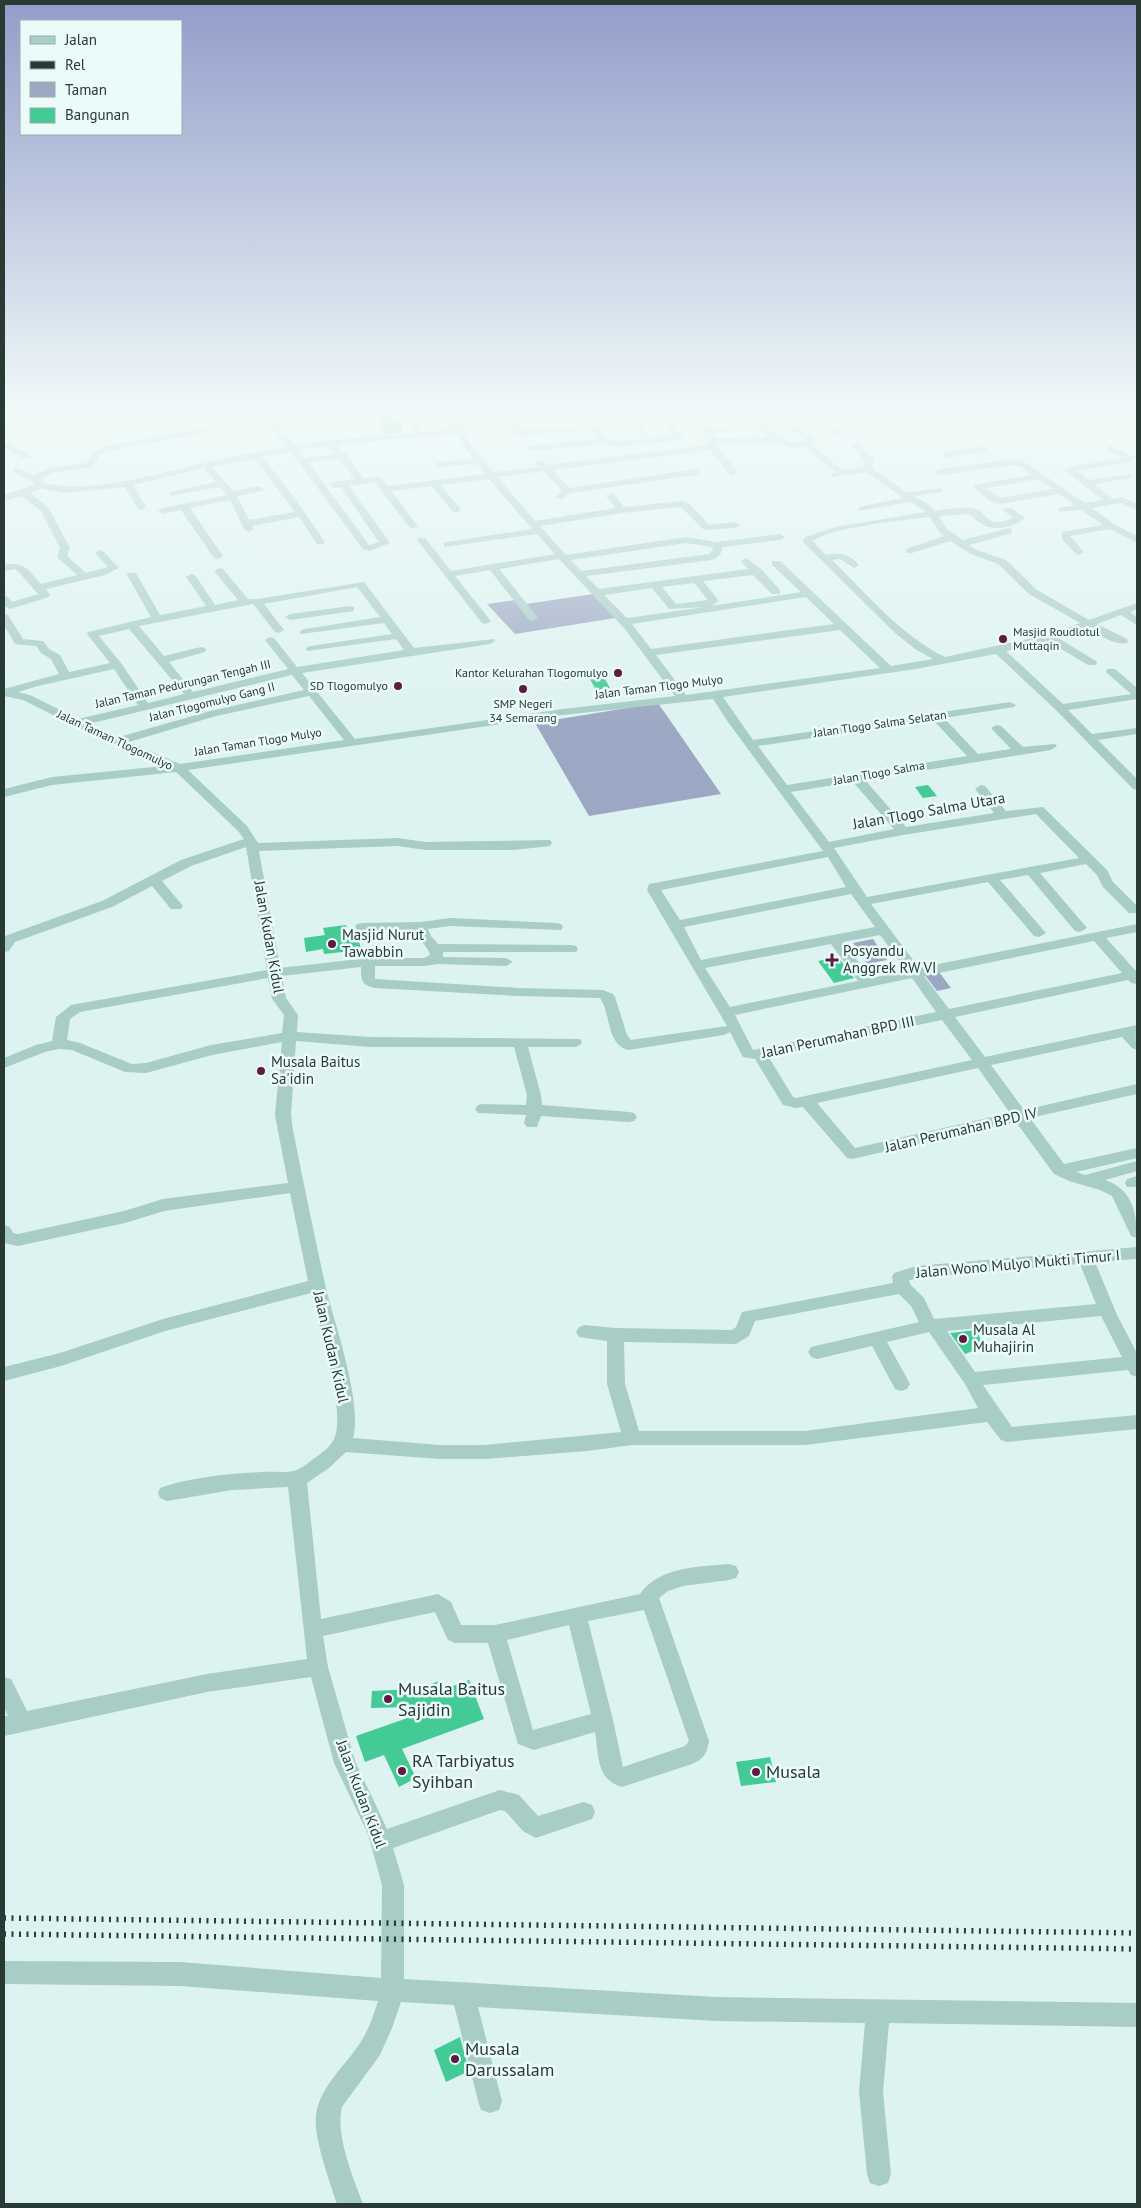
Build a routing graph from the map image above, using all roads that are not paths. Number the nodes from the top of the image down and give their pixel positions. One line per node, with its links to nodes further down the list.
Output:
1 (48, 518): 47 (street)
2 (192, 518): 34 (street)
3 (243, 518): 4 (street)
4 (284, 518)
5 (304, 518): 26 (street)
6 (345, 518): 7 (street)
7 (367, 518)
8 (407, 518): 18 (street)
9 (528, 518): 20 (street)
10 (584, 518): 20 (street)
11 (698, 518): 17 (street)
12 (889, 518): 36 (street)
13 (934, 518): 22 (street)
14 (980, 518): 15 (street)
15 (1020, 518)
16 (1099, 518): 19 (street)
17 (735, 525)
18 (413, 526)
19 (1111, 526): 25 (street); 32 (street)
20 (536, 528): 29 (street); 35 (street)
21 (1009, 531): 28 (street)
22 (951, 537): 28 (street); 31 (street)
23 (422, 540): 44 (street)
24 (778, 540): 27 (street)
25 (1137, 540)
26 (320, 542)
27 (737, 542): 30 (street); 42 (street)
28 (961, 544): 75 (street)
29 (447, 545)
30 (716, 545): 35 (street); 45 (street)
31 (909, 551)
32 (1079, 552)
33 (100, 553): 47 (street)
34 (218, 556)
35 (562, 557): 39 (street); 45 (street)
36 (824, 558): 38 (street); 96 (street)
37 (776, 563): 56 (street)
38 (854, 565)
39 (492, 567): 44 (street); 69 (street)
40 (4, 568): 52 (street)
41 (219, 571): 58 (street)
42 (757, 571): 49 (street); 54 (street)
43 (352, 573): 50 (street)
44 (449, 574): 72 (street)
45 (578, 574): 55 (street)
46 (132, 575): 70 (street)
47 (84, 576): 52 (street)
48 (191, 577): 62 (street)
49 (696, 579): 51 (street); 51 (street)
50 (360, 584): 53 (street); 71 (street)
51 (655, 585): 55 (street)
52 (40, 588): 60 (street)
53 (326, 590): 57 (street); 63 (street)
54 (776, 592)
55 (596, 593): 74 (street)
56 (809, 594): 74 (street); 78 (street)
57 (294, 596): 59 (street); 66 (street)
58 (245, 602): 59 (street); 62 (street)
59 (257, 602): 80 (street)
60 (6, 605)
61 (1137, 606): 65 (street, Jalan Taman Tlogo Mulyo)
62 (212, 608): 70 (street)
63 (330, 608): 64 (street); 66 (street); 79 (street)
64 (350, 609)
65 (1121, 611): 75 (street, Jalan Taman Tlogo Mulyo); 76 (street)
66 (304, 615): 68 (street)
67 (4, 617): 102 (street)
68 (290, 617)
69 (533, 618)
70 (157, 619): 77 (street)
71 (387, 619): 79 (street); 84 (street)
72 (486, 621)
73 (775, 621): 83 (street)
74 (623, 622): 94 (street)
75 (1088, 622): 85 (street, Jalan Taman Tlogo Mulyo); 87 (street)
76 (1137, 622)
77 (132, 625): 95 (street); 98 (street)
78 (843, 626): 83 (street); 99 (street)
79 (334, 627): 82 (street)
80 (279, 630)
81 (711, 630): 89 (street)
82 (305, 632)
83 (787, 634): 89 (street)
84 (398, 636): 91 (street); 93 (street)
85 (1050, 637): 92 (street, Jalan Taman Tlogo Mulyo); 97 (street)
86 (270, 640): 100 (street)
87 (1123, 641)
88 (490, 642): 93 (street, Jalan Taman Pedurungan Tengah III)
89 (722, 643): 94 (street)
90 (201, 650): 95 (street)
91 (312, 650)
92 (998, 650): 96 (street, Jalan Taman Tlogo Mulyo); 111 (street)
93 (411, 652): 100 (street, Jalan Taman Pedurungan Tengah III)
94 (648, 653): 108 (street)
95 (162, 660): 105 (street)
96 (945, 661): 99 (street, Jalan Taman Tlogo Mulyo)
97 (1092, 663)
98 (117, 665): 102 (street); 109 (street)
99 (888, 669): 107 (street, Jalan Taman Tlogo Mulyo)
100 (295, 671): 103 (street); 105 (street, Jalan Taman Pedurungan Tengah III)
101 (1110, 671): 106 (street)
102 (65, 676): 104 (street)
103 (312, 692): 112 (street, Jalan Tlogomulyo Gang II); 119 (street)
104 (5, 693): 114 (street, Jalan Taman Tlogomulyo)
105 (195, 694): 109 (street, Jalan Taman Pedurungan Tengah III); 112 (street)
106 (1137, 694): 111 (street)
107 (716, 695): 108 (street, Jalan Taman Tlogo Mulyo); 120 (street)
108 (683, 699): 119 (street, Jalan Taman Tlogo Mulyo)
109 (144, 706): 114 (street, Jalan Taman Pedurungan Tengah III)
110 (1010, 706): 113 (street, Jalan Tlogo Salma Selatan)
111 (1060, 708): 117 (street)
112 (214, 714): 118 (street, Jalan Tlogomulyo Gang II)
113 (935, 716): 120 (street, Jalan Tlogo Salma Selatan); 123 (street)
114 (77, 724): 118 (street, Jalan Taman Tlogomulyo)
115 (997, 728): 122 (street)
116 (1137, 731): 117 (street)
117 (1090, 738): 126 (street)
118 (118, 741): 124 (street, Jalan Taman Tlogomulyo)
119 (351, 742): 124 (street, Jalan Taman Tlogo Mulyo)
120 (750, 744): 127 (street)
121 (1050, 746): 122 (street, Jalan Tlogo Salma)
122 (1019, 750): 123 (street, Jalan Tlogo Salma)
123 (974, 757): 125 (street, Jalan Tlogo Salma)
124 (179, 768): 129 (street, Jalan Taman Tlogomulyo); 133 (street, Jalan Kudan Kidul)
125 (856, 777): 127 (street, Jalan Tlogo Salma); 131 (street)
126 (1137, 786)
127 (785, 789): 134 (street)
128 (982, 790): 130 (street)
129 (4, 793)
130 (1002, 815): 131 (street, Jalan Tlogo Salma Utara); 135 (street, Jalan Tlogo Salma Utara)
131 (904, 831): 134 (street, Jalan Tlogo Salma Utara)
132 (546, 843): 133 (street)
133 (252, 844): 138 (street); 160 (street, Jalan Kudan Kidul)
134 (828, 850): 139 (street); 143 (street)
135 (1087, 860): 136 (street); 142 (street)
136 (1031, 870): 137 (street); 147 (street)
137 (991, 878): 140 (street); 150 (street)
138 (154, 880): 141 (street); 153 (street)
139 (854, 888): 140 (street); 143 (street)
140 (863, 902): 149 (street)
141 (176, 906)
142 (1134, 910)
143 (676, 925): 159 (street)
144 (421, 926): 145 (street); 146 (street); 155 (street)
145 (362, 927)
146 (556, 927)
147 (1080, 928)
148 (1137, 928): 151 (street)
149 (883, 930): 152 (street); 161 (street)
150 (1038, 933)
151 (1098, 936): 161 (street); 162 (street)
152 (834, 939): 159 (street); 163 (street)
153 (5, 942): 156 (street)
154 (571, 949): 155 (street)
155 (437, 957): 157 (street); 158 (street); 164 (street)
156 (4, 962)
157 (368, 962): 160 (street); 164 (street)
158 (506, 962)
159 (697, 963): 165 (street)
160 (275, 972): 169 (street, Jalan Kudan Kidul); 171 (street)
161 (916, 973): 163 (street); 166 (street)
162 (1135, 976): 166 (street, Jalan Perumahan BPD III)
163 (867, 983): 165 (street)
164 (444, 987): 167 (street)
165 (726, 1012): 174 (street, Jalan Perumahan BPD III)
166 (946, 1014): 174 (street, Jalan Perumahan BPD III); 176 (street)
167 (724, 1030)
168 (1131, 1030): 173 (street); 176 (street)
169 (289, 1036): 171 (street); 172 (street); 187 (street, Jalan Kudan Kidul)
170 (575, 1042): 172 (street)
171 (59, 1044): 175 (street)
172 (520, 1044): 181 (street)
173 (1137, 1045)
174 (759, 1054): 178 (street)
175 (4, 1062)
176 (982, 1063): 178 (street); 180 (street)
177 (1137, 1089): 180 (street, Jalan Perumahan BPD IV)
178 (807, 1102): 180 (street, Jalan Perumahan BPD IV)
179 (483, 1108): 181 (street)
180 (1019, 1116): 185 (street)
181 (533, 1117): 182 (street)
182 (629, 1117)
183 (1137, 1153): 185 (street)
184 (1137, 1166): 186 (street)
185 (1060, 1170): 186 (street)
186 (1081, 1181): 188 (street)
187 (296, 1187): 189 (street); 193 (street, Jalan Kudan Kidul)
188 (1136, 1229)
189 (4, 1231)
190 (1137, 1253): 191 (street, Jalan Wono Mulyo Mukti Timur I)
191 (1085, 1257): 192 (street, Jalan Wono Mulyo Mukti Timur I); 194 (street)
192 (901, 1282): 195 (street); 197 (street, Jalan Wono Mulyo Mukti Timur I)
193 (317, 1285): 201 (street); 207 (street, Jalan Kudan Kidul)
194 (1107, 1309): 195 (street); 200 (street)
195 (932, 1326): 198 (street); 202 (street)
196 (586, 1332): 197 (street)
197 (614, 1335): 206 (street)
198 (876, 1338): 199 (street); 203 (street)
199 (818, 1352)
200 (1136, 1367): 202 (street)
201 (4, 1374)
202 (972, 1379): 204 (street)
203 (901, 1384)
204 (991, 1414): 205 (street); 206 (street)
205 (1137, 1422)
206 (632, 1438): 207 (street)
207 (342, 1444): 208 (street)
208 (297, 1479): 209 (street); 213 (street, Jalan Kudan Kidul)
209 (167, 1494)
210 (729, 1572): 211 (street)
211 (646, 1602): 212 (street); 217 (street)
212 (576, 1614): 214 (street); 217 (street)
213 (312, 1630): 214 (street); 215 (street, Jalan Kudan Kidul)
214 (495, 1634): 217 (street)
215 (318, 1667): 218 (street); 220 (street, Jalan Kudan Kidul)
216 (4, 1686): 218 (street)
217 (603, 1720)
218 (13, 1724)
219 (584, 1812): 220 (street)
220 (380, 1842): 222 (street, Jalan Kudan Kidul)
221 (4, 1973): 222 (street)
222 (392, 1990): 223 (street); 228 (street, Jalan Kudan Kidul)
223 (463, 1994): 224 (street); 226 (street)
224 (879, 2010): 225 (street); 227 (street)
225 (1137, 2015)
226 (490, 2101)
227 (879, 2174)
228 (350, 2204)

